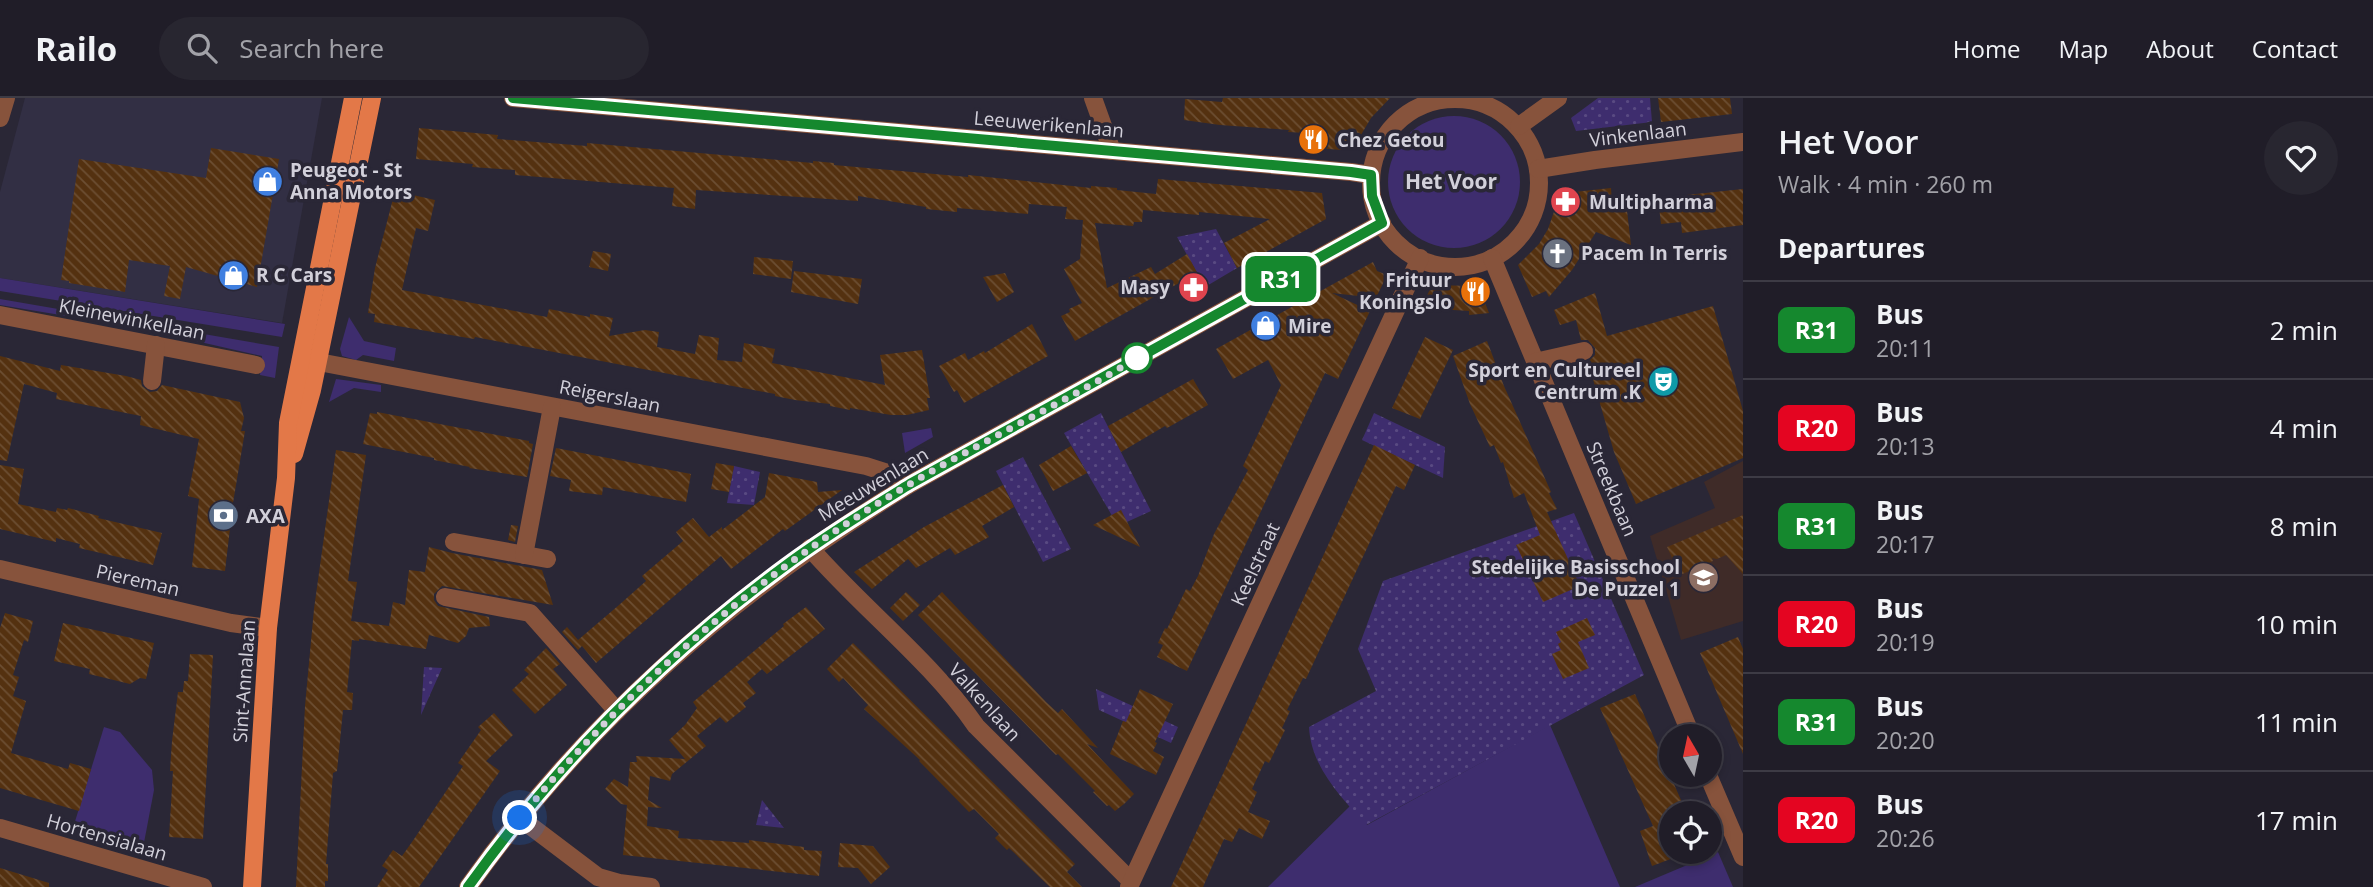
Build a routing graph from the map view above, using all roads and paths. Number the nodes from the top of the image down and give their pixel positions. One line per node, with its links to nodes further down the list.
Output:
1 (6, 98): 8 (street)
2 (353, 98): 20 (main road, Sint-Annalaan)
3 (372, 98): 20 (main road, Sint-Annalaan)
4 (513, 98): 11 (street, Leeuwerikenlaan)
5 (1093, 98): 11 (street)
6 (1558, 98): 9 (street)
7 (1430, 100): 9 (street); 13 (street)
8 (0, 118)
9 (1519, 126): 12 (street)
10 (1743, 142): 12 (street, Vinkenlaan)
11 (1112, 151): 13 (street, Leeuwerikenlaan)
12 (1538, 169): 16 (street)
13 (1371, 175): 14 (street)
14 (1382, 223): 15 (street); 25 (street, Meeuwenlaan)
15 (1420, 258): 16 (street); 39 (street, Keelstraat)
16 (1492, 258): 21 (street, Streekbaan)
17 (0, 315): 18 (street, Kleinewinkellaan)
18 (156, 345): 22 (street, Kleinewinkellaan); 23 (street)
19 (1584, 351): 21 (street)
20 (309, 360): 24 (street, Reigerslaan); 32 (main road, Sint-Annalaan)
21 (1535, 362): 34 (street, Streekbaan)
22 (256, 365)
23 (152, 381)
24 (552, 407): 25 (street, Reigerslaan); 28 (street)
25 (910, 484): 27 (street, Meeuwenlaan)
26 (454, 542): 28 (street)
27 (810, 548): 33 (street, Meeuwenlaan); 39 (street, Valkenlaan)
28 (524, 555): 29 (street)
29 (547, 559)
30 (0, 569): 32 (street, Piereman)
31 (445, 597): 33 (street)
32 (268, 628): 41 (main road, Sint-Annalaan)
33 (617, 711): 36 (street, Meeuwenlaan)
34 (1687, 724)
35 (1714, 788): 38 (street)
36 (520, 818): 42 (street, Meeuwenlaan); 43 (street)
37 (0, 828): 40 (street, Hortensialaan)
38 (1743, 857)
39 (1130, 884)
40 (203, 887)
41 (251, 887)
42 (468, 887)
43 (650, 887)

